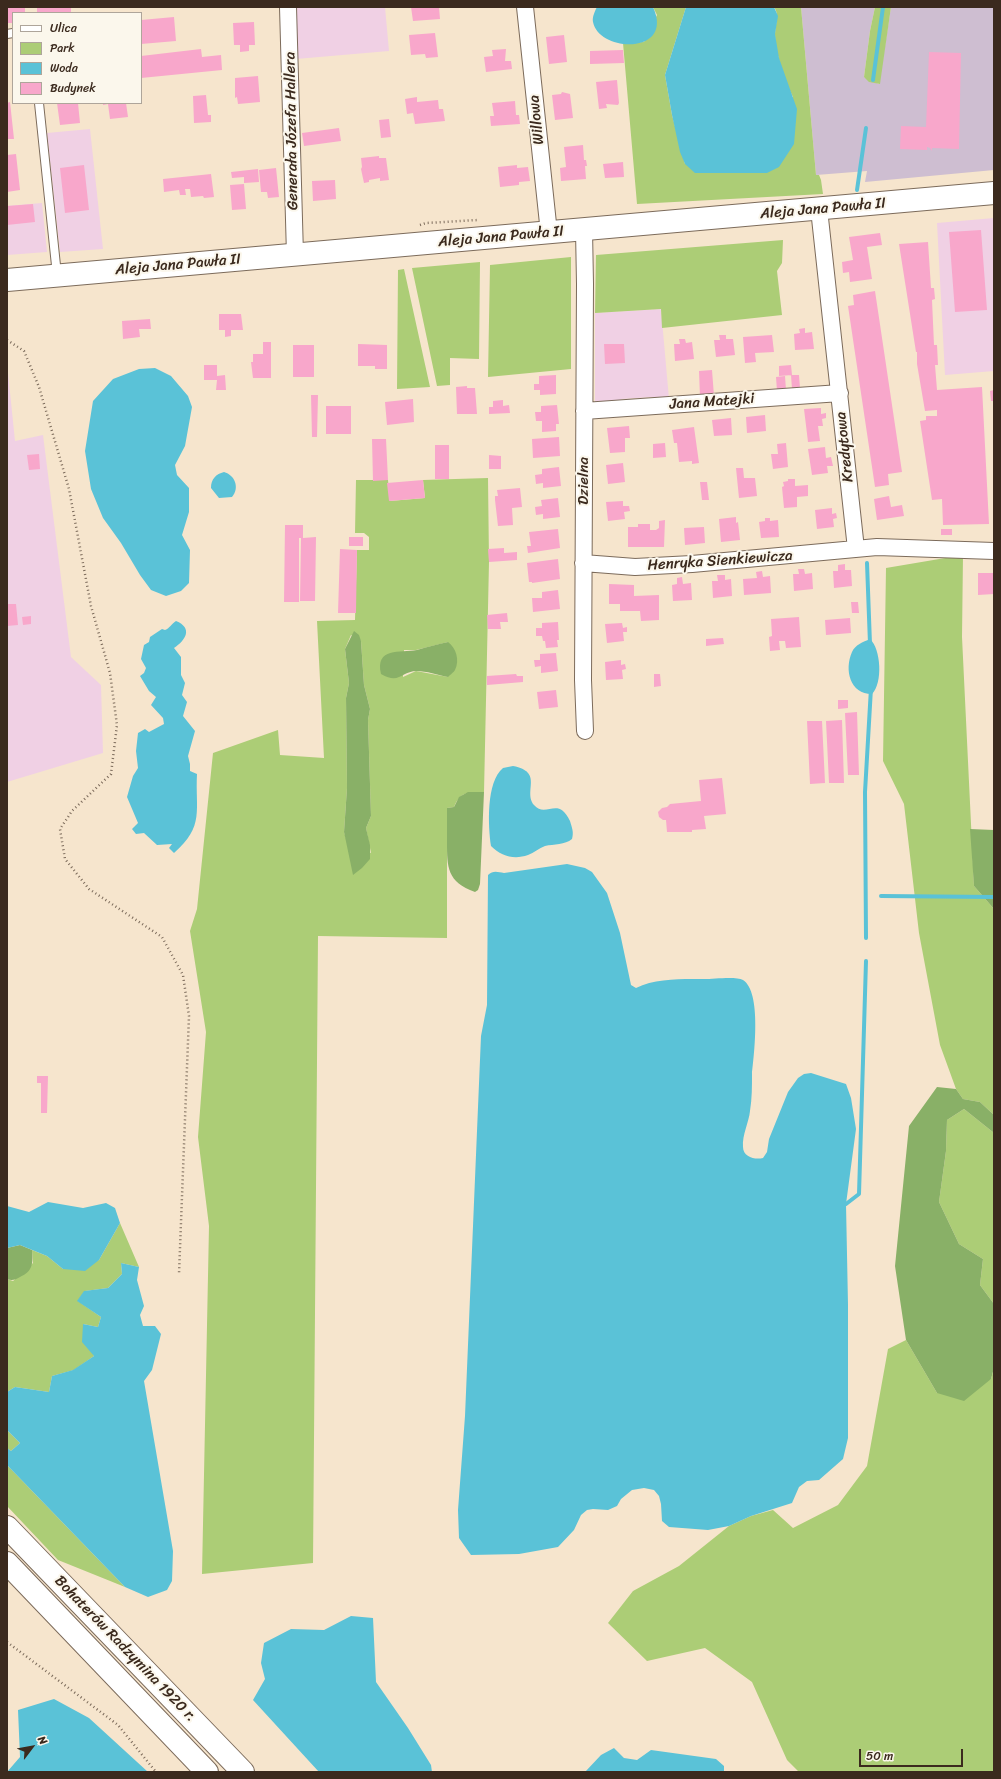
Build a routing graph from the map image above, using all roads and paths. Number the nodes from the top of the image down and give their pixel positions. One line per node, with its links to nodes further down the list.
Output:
1 (288, 7): 10 (street, Generała Józefa Hallera)
2 (525, 7): 9 (street, Willowa)
3 (39, 104): 11 (lane)
4 (994, 193): 5 (street, Aleja Jana Pawła II)
5 (820, 209): 8 (street, Aleja Jana Pawła II); 14 (street, Kredytowa)
6 (480, 220): 7 (path)
7 (415, 226)
8 (584, 230): 9 (street, Aleja Jana Pawła II); 15 (street, Dzielna)
9 (549, 233): 10 (street, Aleja Jana Pawła II)
10 (295, 255): 11 (street, Aleja Jana Pawła II)
11 (57, 276): 12 (street, Aleja Jana Pawła II)
12 (7, 280)
13 (7, 340): 20 (path)
14 (840, 393): 15 (street, Jana Matejki); 16 (street, Kredytowa)
15 (584, 411): 18 (street, Dzielna)
16 (856, 549): 17 (street); 18 (street, Henryka Sienkiewicza)
17 (994, 551)
18 (583, 563): 19 (street, Dzielna)
19 (585, 732)
20 (179, 1274)
21 (7, 1527): 26 (street, Bohaterów Radzymina 1920 r.)
22 (7, 1563): 25 (street, Bohaterów Radzymina 1920 r.)
23 (7, 1642): 24 (path)
24 (156, 1772)
25 (207, 1772)
26 (243, 1772)

